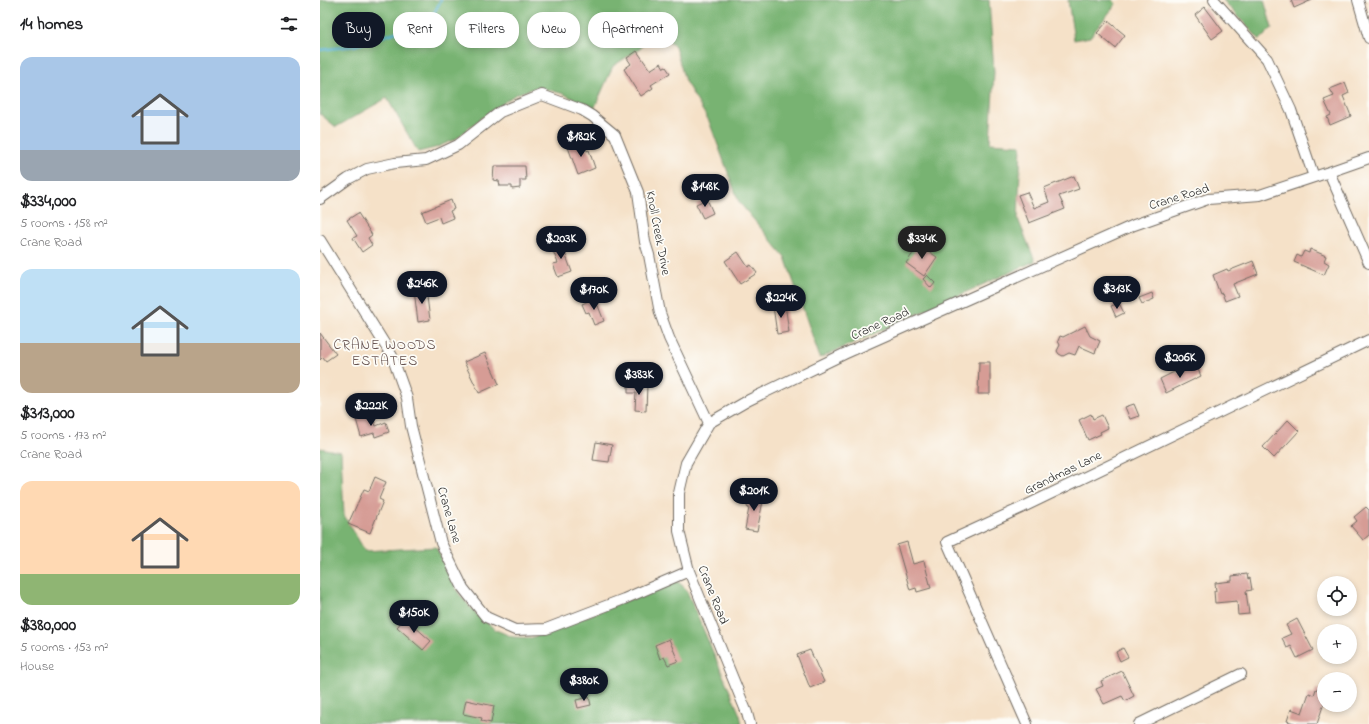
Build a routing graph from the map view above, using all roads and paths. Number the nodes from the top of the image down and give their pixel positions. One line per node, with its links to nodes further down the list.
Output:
1 (1214, 0): 6 (street)
2 (1358, 0): 3 (street)
3 (1369, 38)
4 (1369, 158): 5 (street, Crane Road)
5 (1329, 172): 6 (street, Crane Road); 9 (street)
6 (1314, 177): 11 (street, Crane Road)
7 (320, 199): 11 (street, Knoll Creek Drive)
8 (320, 240): 12 (street, Crane Lane)
9 (1369, 263)
10 (1369, 340): 15 (street, Grandmas Lane)
11 (709, 423): 12 (street, Crane Road)
12 (689, 571): 14 (street, Crane Road)
13 (1241, 674): 16 (street)
14 (750, 724)
15 (1027, 724)
16 (1139, 724)

